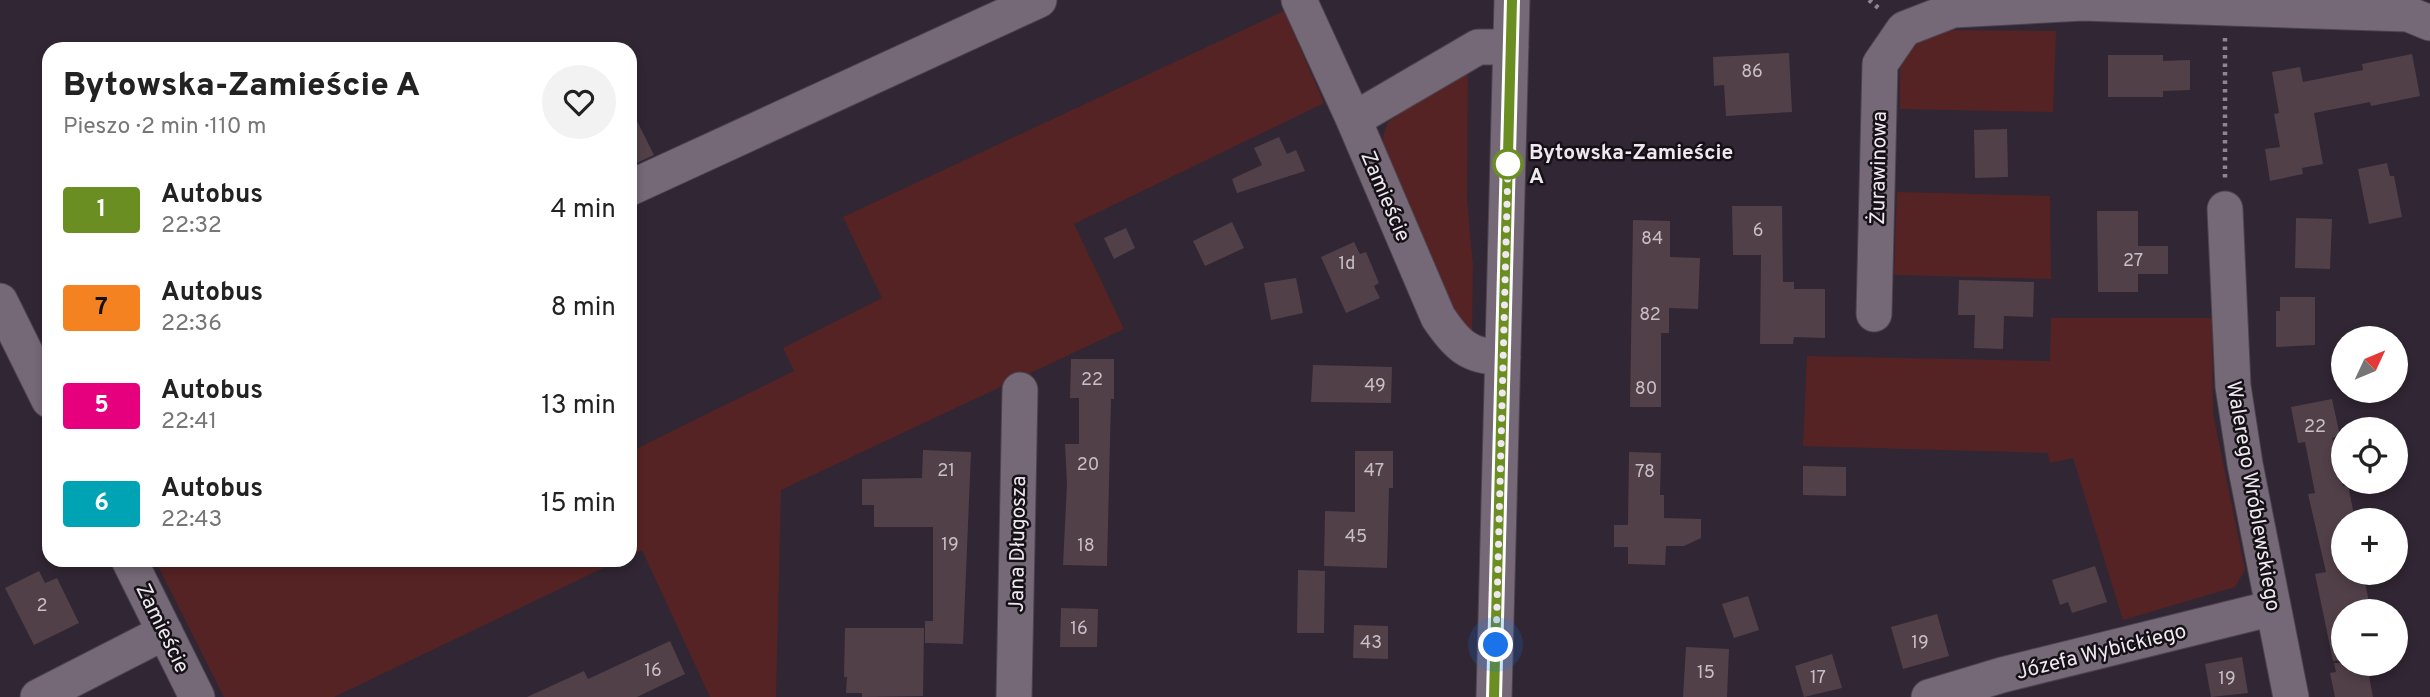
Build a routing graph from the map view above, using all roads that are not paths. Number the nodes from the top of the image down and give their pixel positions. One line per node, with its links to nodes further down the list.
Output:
1 (1039, 0): 8 (street)
2 (1299, 0): 7 (street, Zamieście)
3 (1512, 0): 6 (street)
4 (2225, 4): 5 (street); 11 (street, Żurawinowa)
5 (2430, 23)
6 (1511, 47): 7 (street); 12 (street)
7 (1353, 118): 12 (street, Zamieście)
8 (637, 185)
9 (2225, 209): 16 (street, Walerego Wróblewskiego)
10 (0, 301): 13 (street)
11 (1874, 314)
12 (1503, 357): 22 (street)
13 (42, 386)
14 (1020, 390): 21 (street, Jana Długosza)
15 (132, 567): 17 (street, Zamieście)
16 (2273, 608): 18 (street, Józefa Wybickiego); 24 (street, Walerego Wróblewskiego)
17 (165, 632): 19 (street); 20 (street, Zamieście)
18 (2004, 686): 23 (street, Józefa Wybickiego)
19 (38, 697)
20 (197, 697)
21 (1014, 697)
22 (1494, 697)
23 (1929, 697)
24 (2291, 697)

